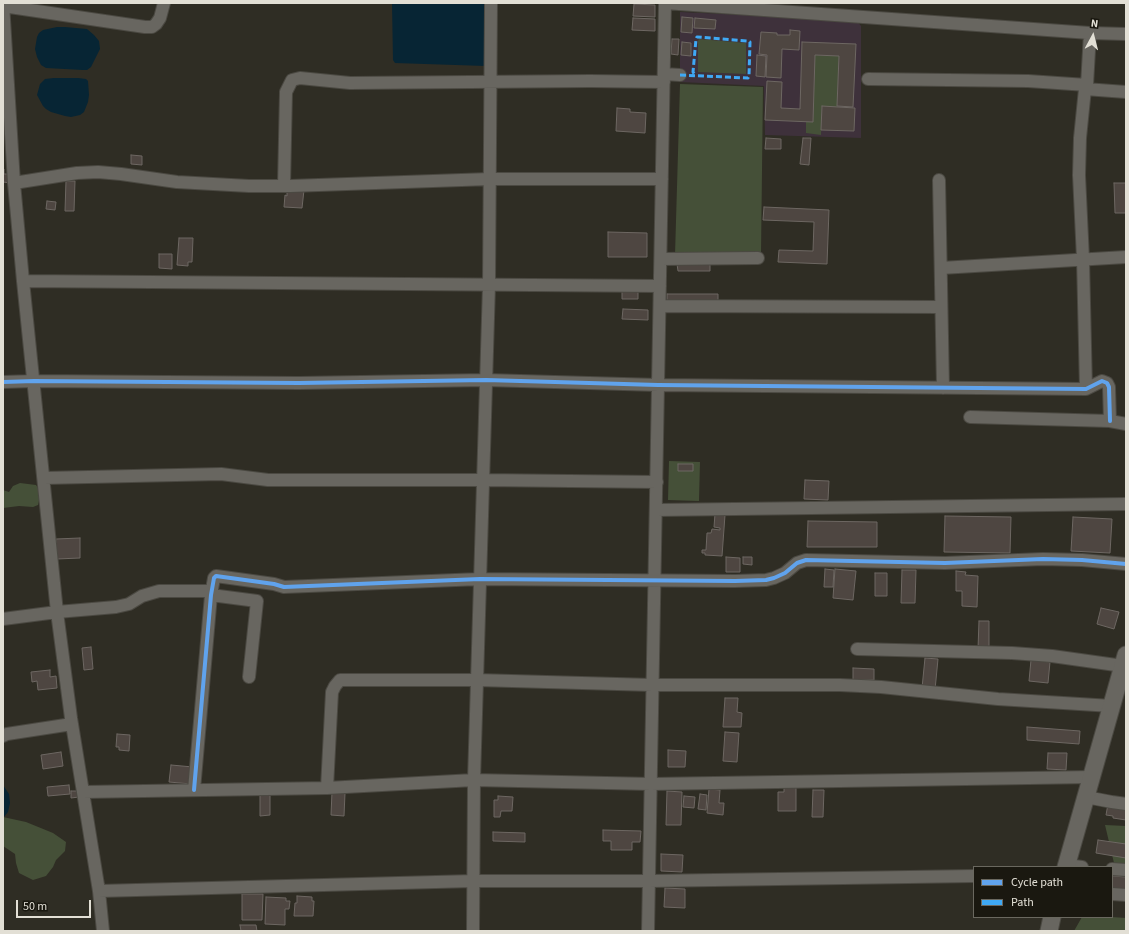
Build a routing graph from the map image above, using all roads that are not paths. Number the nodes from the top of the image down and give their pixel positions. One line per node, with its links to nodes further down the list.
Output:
1 (3, 3): 5 (street)
2 (164, 3): 5 (street)
3 (491, 3): 12 (street)
4 (666, 3): 7 (street); 10 (street)
5 (3, 6): 6 (street)
6 (3, 25): 15 (street)
7 (1090, 33): 8 (street); 13 (street)
8 (1126, 34)
9 (680, 75): 10 (street)
10 (664, 78): 12 (street); 17 (street)
11 (868, 79): 13 (street)
12 (490, 81): 16 (street); 20 (street)
13 (1086, 87): 14 (street); 24 (street)
14 (1126, 92)
15 (8, 155): 19 (street)
16 (490, 179): 17 (street); 20 (street); 27 (street)
17 (662, 179): 23 (street)
18 (939, 180): 25 (street)
19 (14, 183): 20 (street); 26 (street)
20 (284, 186)
21 (1126, 257): 24 (street)
22 (758, 258): 23 (street)
23 (661, 259): 28 (street)
24 (1083, 259): 25 (street); 36 (street)
25 (941, 268): 30 (street)
26 (23, 281): 27 (street); 31 (street)
27 (489, 285): 28 (street); 32 (street)
28 (660, 286): 29 (street)
29 (660, 306): 30 (street); 34 (street)
30 (941, 307): 35 (street)
31 (34, 380): 32 (street); 33 (street); 40 (street)
32 (486, 380): 34 (street); 41 (street)
33 (3, 382)
34 (658, 385): 35 (street); 42 (street)
35 (943, 388): 36 (street)
36 (1086, 389): 38 (street)
37 (970, 417): 38 (street)
38 (1110, 421): 39 (street)
39 (1126, 424)
40 (44, 478): 41 (street); 49 (street)
41 (483, 480): 42 (street); 46 (street)
42 (657, 482): 44 (street)
43 (1126, 504): 44 (street)
44 (656, 510): 47 (street)
45 (1126, 564): 47 (street)
46 (480, 579): 47 (street); 48 (street); 54 (street)
47 (655, 580): 55 (street)
48 (211, 593): 49 (street); 53 (street); 63 (street)
49 (57, 612): 50 (street); 57 (street)
50 (3, 619)
51 (857, 649): 52 (street)
52 (1122, 664): 56 (main road)
53 (249, 676)
54 (477, 680): 55 (street); 60 (street); 62 (street)
55 (652, 685): 56 (street); 61 (street)
56 (1107, 706): 59 (main road)
57 (72, 724): 58 (street); 64 (street)
58 (3, 736)
59 (1085, 778): 61 (street); 65 (main road)
60 (474, 780): 61 (street); 62 (street); 71 (street)
61 (651, 784): 72 (street)
62 (327, 788): 63 (street)
63 (194, 790): 64 (street)
64 (83, 792): 73 (street)
65 (1100, 800): 66 (street); 67 (main road)
66 (1126, 804)
67 (1072, 866)
68 (1113, 869): 69 (street)
69 (1126, 870)
70 (973, 876): 72 (street)
71 (473, 881): 72 (street); 73 (street); 78 (street)
72 (649, 881): 79 (street)
73 (99, 890): 77 (street)
74 (1113, 894): 75 (street)
75 (1126, 895)
76 (1052, 918): 80 (main road)
77 (103, 931)
78 (472, 931)
79 (648, 931)
80 (1048, 931)

